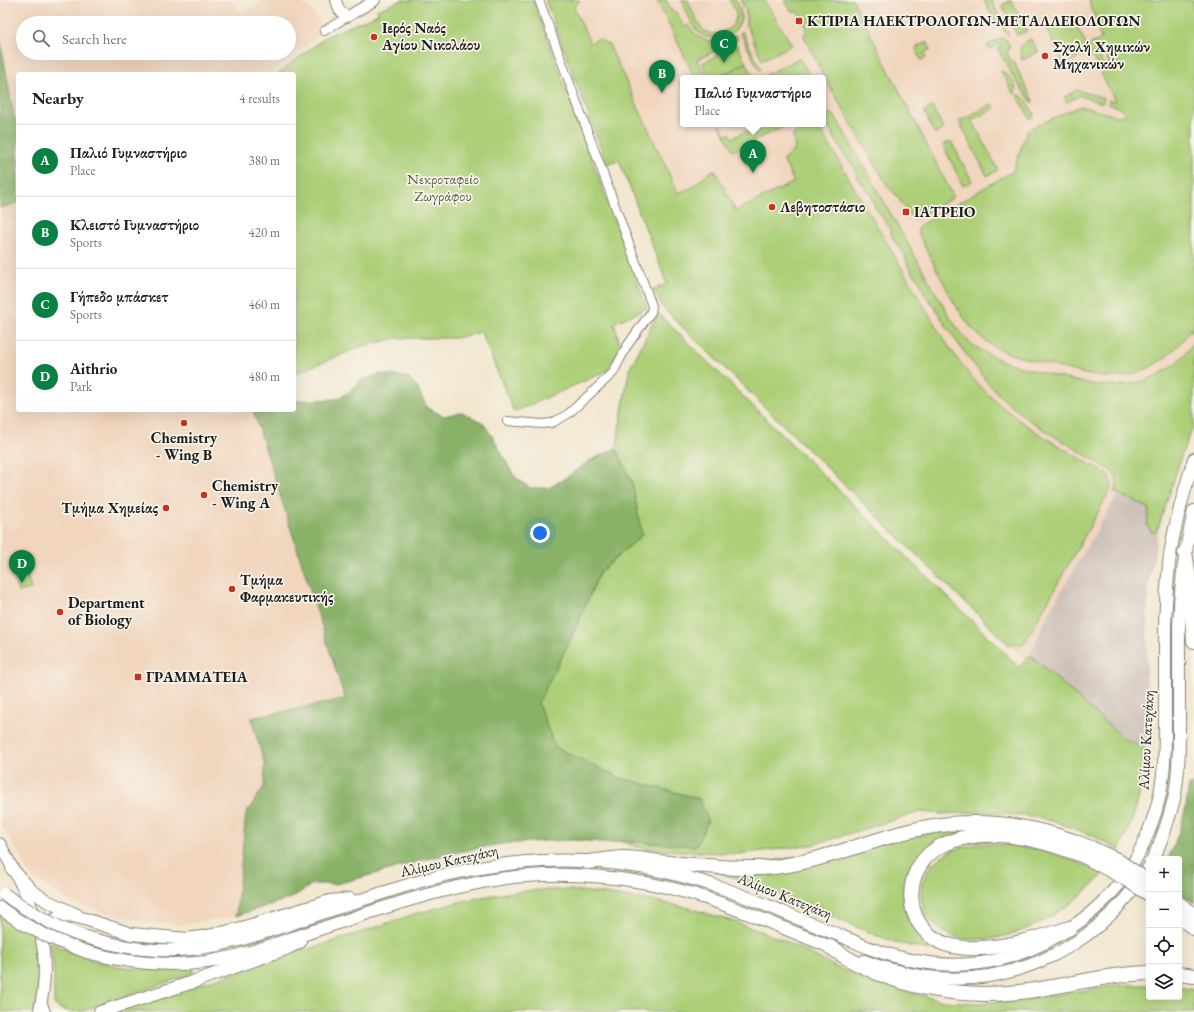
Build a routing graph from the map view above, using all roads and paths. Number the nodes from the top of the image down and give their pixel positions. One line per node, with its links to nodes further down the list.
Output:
1 (336, 0): 4 (street)
2 (375, 0): 4 (street)
3 (539, 0): 6 (street)
4 (347, 18): 5 (street)
5 (324, 31)
6 (507, 420)
7 (1194, 459): 28 (main road, Αλίμου Κατεχάκη)
8 (1194, 511): 9 (main road, Αλίμου Κατεχάκη)
9 (1185, 552): 10 (highway); 13 (main road, Αλίμου Κατεχάκη)
10 (1194, 641)
11 (0, 844): 15 (main road)
12 (1089, 852): 14 (highway); 17 (highway, bridge); 19 (highway, bridge); 28 (highway)
13 (1154, 856)
14 (587, 862): 20 (main road, Αλίμου Κατεχάκη); 28 (main road, Αλίμου Κατεχάκη)
15 (12, 869): 24 (main road); 30 (main road)
16 (1146, 872): 31 (main road, Αλίμου Κατεχάκη)
17 (1146, 880)
18 (2, 892): 20 (main road, Αλίμου Κατεχάκη, bridge)
19 (1146, 892)
20 (369, 898): 24 (main road)
21 (1182, 906): 23 (highway)
22 (5, 912): 27 (main road, Αλίμου Κατεχάκη, bridge)
23 (1194, 915)
24 (85, 919): 26 (main road)
25 (1182, 919): 29 (highway)
26 (52, 920): 30 (main road)
27 (333, 924): 31 (main road, Αλίμου Κατεχάκη); 36 (main road)
28 (1070, 928)
29 (1194, 928)
30 (41, 935): 35 (main road)
31 (830, 947): 32 (highway)
32 (1146, 973)
33 (1182, 974): 34 (highway)
34 (1194, 976)
35 (42, 1009)
36 (100, 1012)

